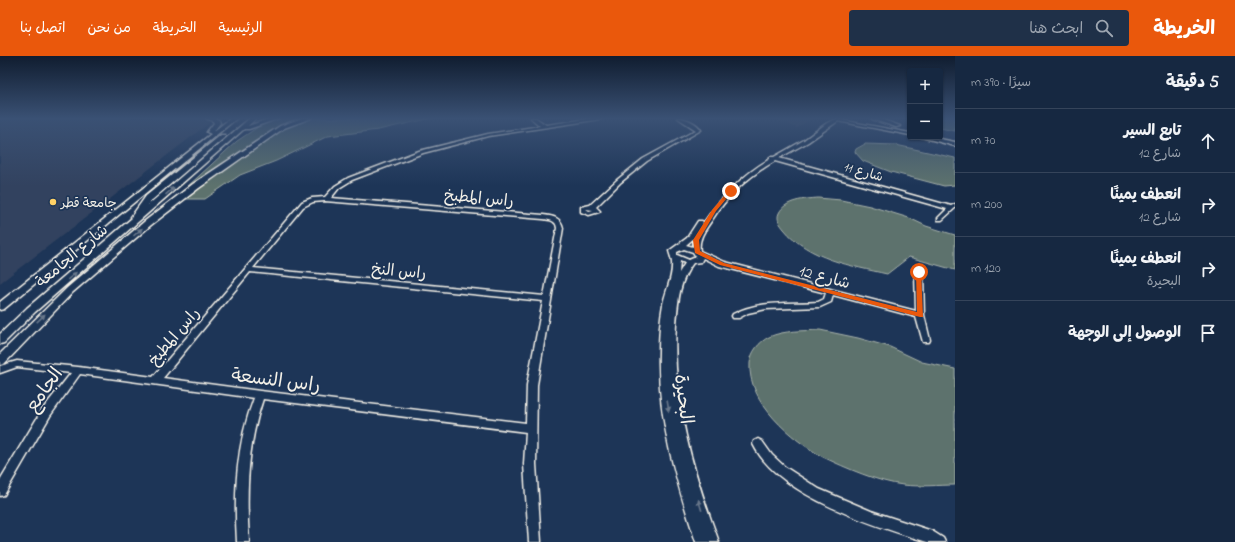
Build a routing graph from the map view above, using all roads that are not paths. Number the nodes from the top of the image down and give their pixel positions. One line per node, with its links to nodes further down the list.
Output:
1 (199, 141): 13 (main road)
2 (206, 141): 13 (main road, شارع الجامعة)
3 (218, 141): 19 (main road)
4 (228, 141): 19 (main road, شارع الجامعة, one-way to 4)
5 (262, 141): 35 (main road, one-way to 5)
6 (463, 141): 14 (street)
7 (680, 141): 15 (street)
8 (800, 141): 12 (street)
9 (806, 141): 12 (street)
10 (940, 141): 11 (street)
11 (955, 144)
12 (772, 158): 16 (street, شارع 11); 17 (street)
13 (183, 159): 28 (main road, شارع الجامعة)
14 (327, 199): 24 (street, راس المطبخ); 27 (street, راس المطبخ)
15 (592, 207)
16 (953, 210): 18 (street, شارع 11)
17 (706, 218): 20 (street); 21 (street)
18 (940, 219)
19 (132, 224): 29 (main road, شارع الجامعة, one-way to 19)
20 (677, 252): 21 (street, شارع 12); 22 (street, شارع 12); 32 (street, البحيرة)
21 (698, 252): 22 (street, البحيرة); 23 (street, شارع 12)
22 (693, 261): 23 (street, شارع 12); 32 (street, البحيرة)
23 (722, 264): 26 (street, شارع 12)
24 (248, 270): 27 (street, راس النخ); 40 (street, راس المطبخ)
25 (919, 272): 30 (street)
26 (830, 292): 30 (street, شارع 12); 31 (street)
27 (547, 299): 42 (street, راس المطبخ)
28 (0, 307)
29 (31, 310): 33 (main road, شارع الجامعة); 35 (main road)
30 (920, 315): 34 (street)
31 (736, 316)
32 (668, 338): 47 (street, البحيرة, one-way to 47); 48 (street, البحيرة, one-way to 32)
33 (0, 340)
34 (926, 340)
35 (11, 349): 36 (main road); 37 (street)
36 (0, 361)
37 (18, 364): 38 (street, راس النسعة); 39 (street, راس النسعة)
38 (0, 370)
39 (78, 370): 40 (street, راس النسعة); 44 (street, الجامع)
40 (156, 380): 41 (street, راس النسعة)
41 (260, 395): 42 (street, راس النسعة); 45 (street)
42 (530, 428): 46 (street, راس المطبخ)
43 (758, 444): 49 (street)
44 (0, 490)
45 (243, 542)
46 (534, 542)
47 (702, 542)
48 (713, 542)
49 (939, 542)

